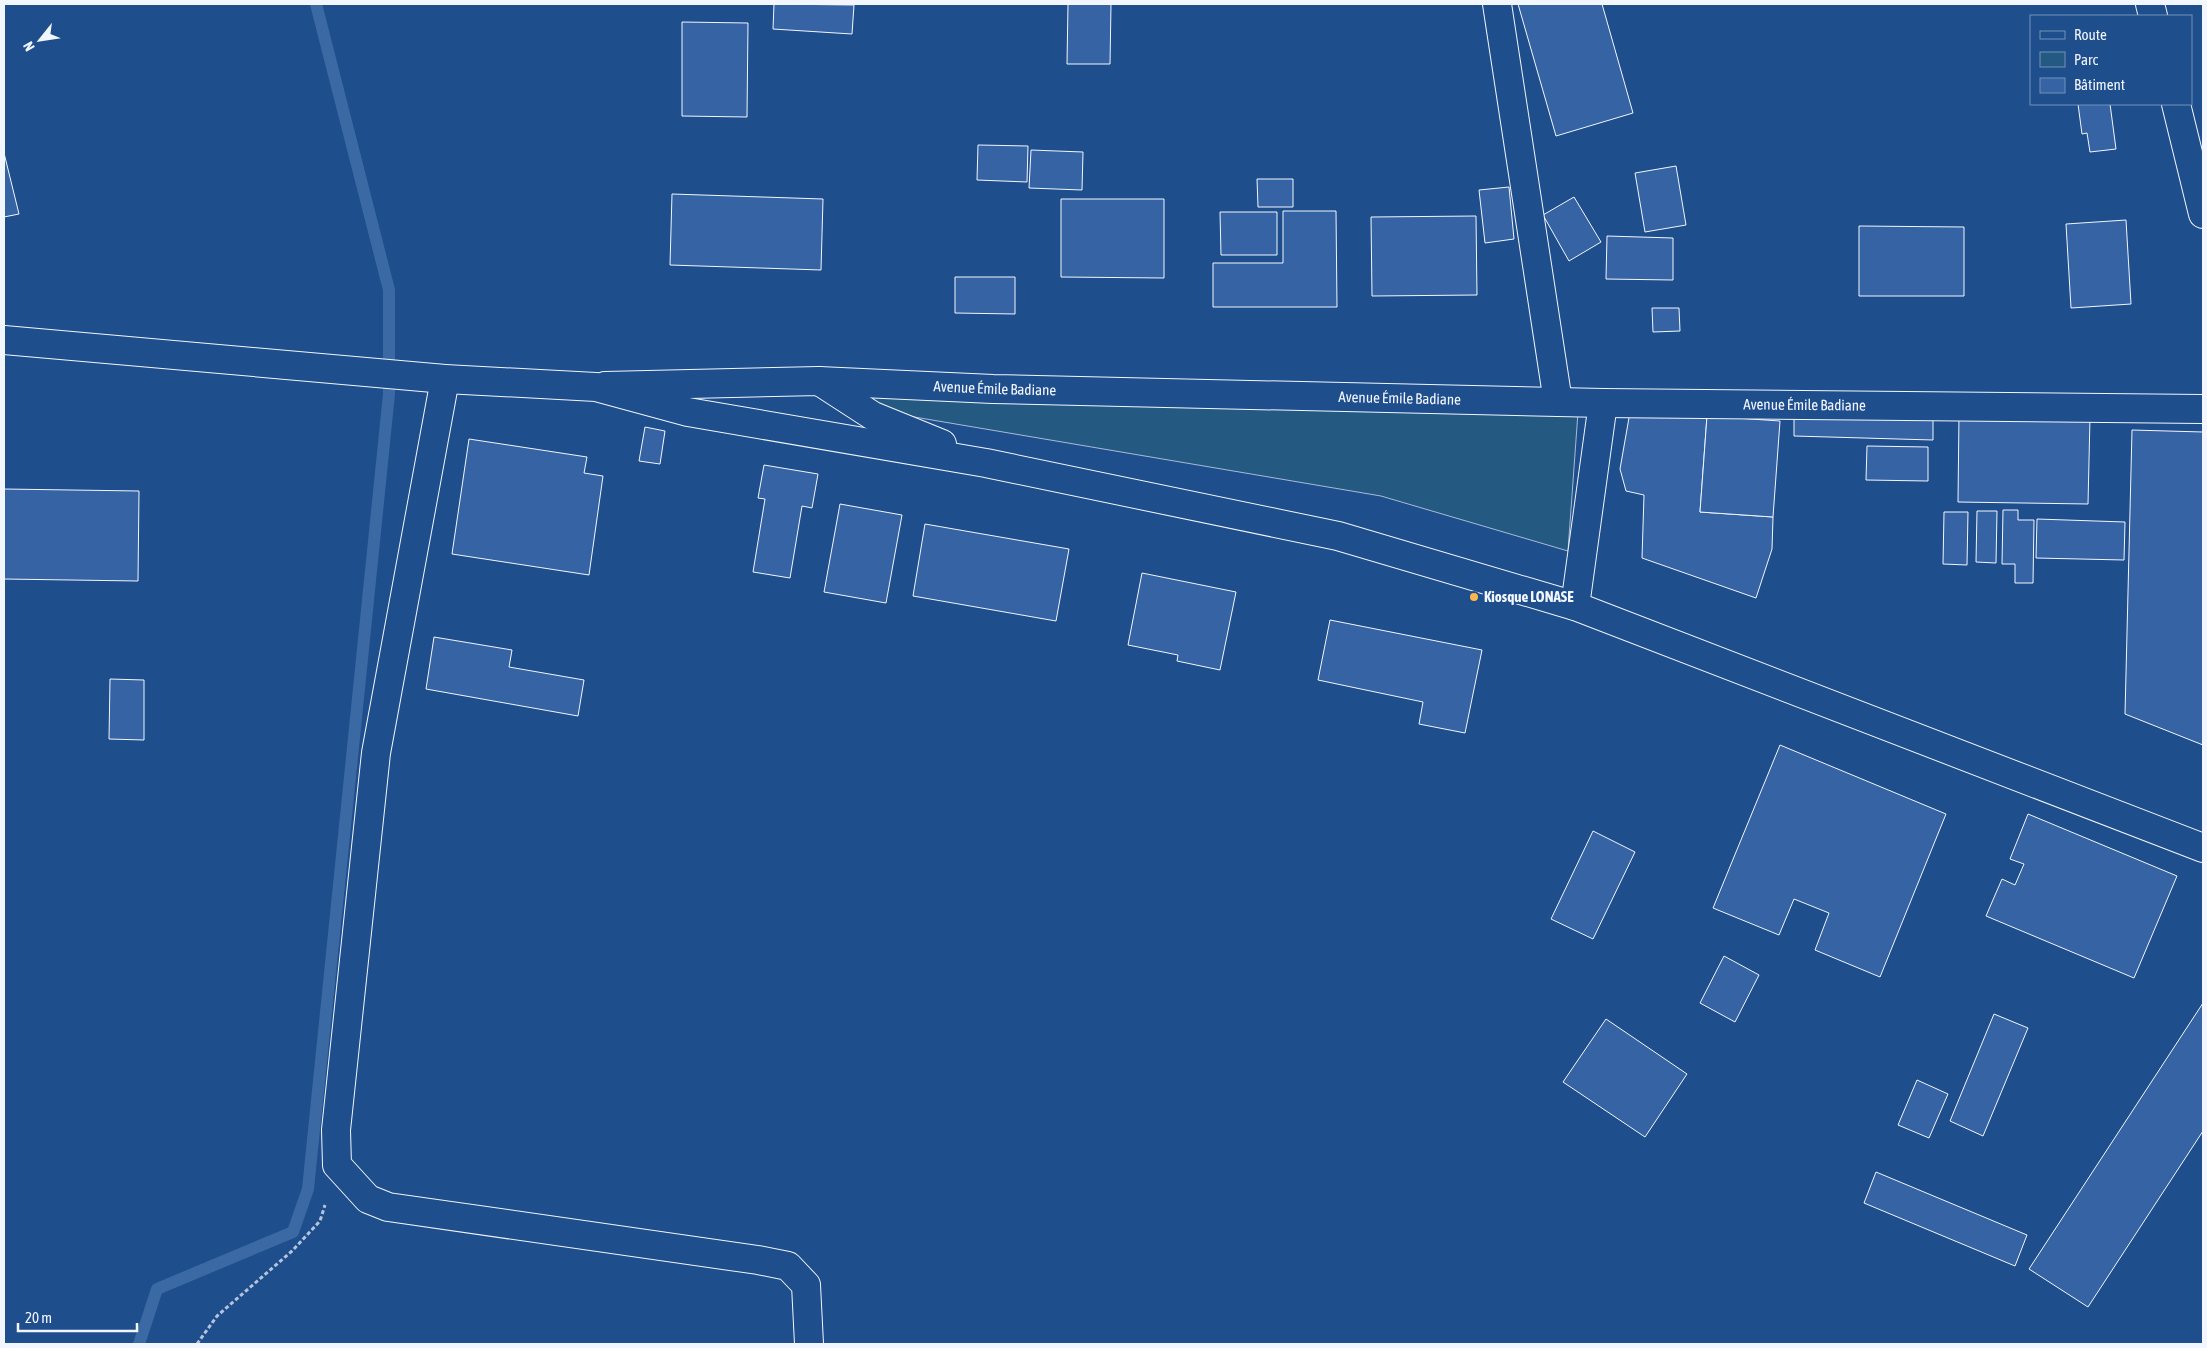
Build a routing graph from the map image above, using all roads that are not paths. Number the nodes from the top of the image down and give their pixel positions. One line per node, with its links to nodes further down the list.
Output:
1 (1497, 4): 8 (street)
2 (2176, 105): 3 (street)
3 (2203, 214)
4 (4, 340): 5 (street)
5 (434, 378): 7 (street); 14 (street)
6 (819, 382): 7 (street, Avenue Émile Badiane); 8 (street, Avenue Émile Badiane); 11 (street)
7 (596, 387): 11 (street)
8 (1558, 402): 9 (street, Avenue Émile Badiane)
9 (1603, 403): 10 (street, Avenue Émile Badiane); 12 (street)
10 (2203, 409)
11 (986, 463): 12 (street)
12 (1575, 606): 13 (street)
13 (2203, 848)
14 (809, 1344)

